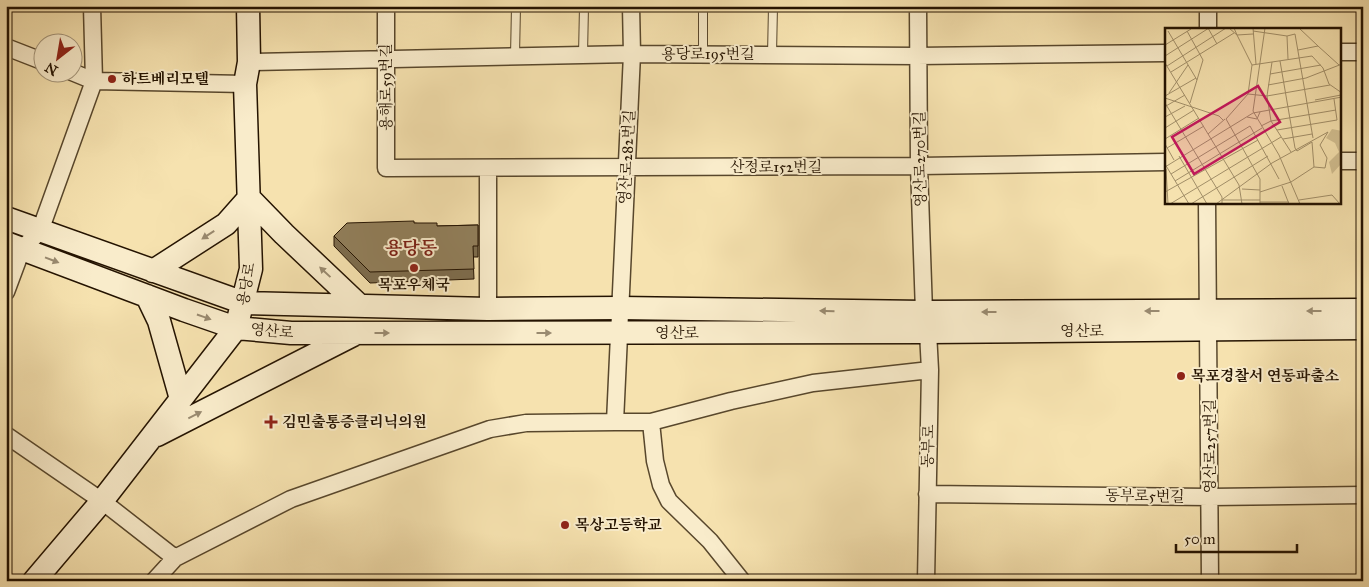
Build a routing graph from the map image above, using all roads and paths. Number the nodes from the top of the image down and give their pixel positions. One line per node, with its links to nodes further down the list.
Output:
1 (92, 6): 26 (street)
2 (248, 6): 24 (street, 용당로)
3 (386, 6): 23 (street, 용해로59번길)
4 (516, 6): 20 (lane)
5 (584, 6): 18 (lane)
6 (631, 6): 16 (street, 영산로282번길)
7 (703, 6): 17 (lane)
8 (773, 6): 19 (lane)
9 (918, 6): 21 (street, 영산로270번길)
10 (1208, 6): 11 (street)
11 (1208, 28)
12 (6, 47): 22 (street)
13 (1342, 52): 14 (street)
14 (1363, 52)
15 (1165, 53): 21 (street, 용당로195번길)
16 (632, 54): 17 (street, 용당로195번길); 18 (street, 용당로195번길); 31 (street, 영산로282번길)
17 (703, 54): 19 (street, 용당로195번길)
18 (583, 55): 20 (street, 용당로195번길)
19 (772, 55): 21 (street, 용당로195번길)
20 (515, 56): 23 (street, 용당로195번길)
21 (918, 56): 30 (street, 영산로270번길)
22 (32, 57)
23 (386, 59): 24 (street, 용당로195번길); 32 (street, 용해로59번길)
24 (248, 73): 26 (street, 용당로195번길); 34 (street, 용당로)
25 (82, 76): 26 (street)
26 (94, 81): 37 (street)
27 (1342, 161): 28 (street)
28 (1363, 161)
29 (1165, 162): 30 (street, 산정로152번길)
30 (919, 166): 31 (street, 산정로152번길); 48 (street, 영산로270번길)
31 (626, 167): 33 (street, 산정로152번길); 44 (street, 영산로282번길)
32 (386, 168): 33 (street, 산정로152번길)
33 (488, 168): 45 (street)
34 (249, 198): 39 (street, one-way to 39); 42 (street, 용당로); 43 (street, one-way to 34)
35 (1207, 204): 47 (street, 영산로257번길)
36 (6, 218): 37 (street, 영산로)
37 (40, 231): 38 (street); 39 (street, 영산로)
38 (14, 246): 40 (street); 41 (street, 영산로, one-way to 41)
39 (153, 271): 42 (street, 영산로)
40 (6, 292)
41 (147, 296): 49 (street, 영산로, one-way to 49); 54 (street)
42 (244, 303): 43 (street, 영산로); 49 (street, 용당로)
43 (360, 306): 45 (street, 영산로)
44 (620, 308): 45 (street, 영산로); 48 (street, 영산로, one-way to 44); 52 (street, 영산로282번길)
45 (488, 309)
46 (1363, 310): 47 (street, 영산로, one-way to 47)
47 (1209, 321): 48 (street, 영산로); 50 (street, 영산로); 61 (street, 영산로257번길)
48 (926, 322): 52 (street, 영산로); 53 (street, 동부로)
49 (236, 328): 51 (street, 영산로); 54 (street, 용당로)
50 (1363, 328)
51 (357, 333): 52 (street, 영산로, one-way to 52); 58 (street, one-way to 51)
52 (620, 333): 55 (street, 영산로282번길)
53 (930, 370): 56 (street); 59 (street, 동부로)
54 (181, 399): 58 (street, 용당로)
55 (615, 422): 56 (street); 63 (street)
56 (651, 422): 66 (street)
57 (6, 435): 62 (street)
58 (151, 438): 62 (street, 용당로)
59 (927, 494): 61 (street, 동부로5번길); 67 (street, 동부로)
60 (1363, 495): 61 (street, 동부로5번길)
61 (1210, 497): 68 (street, 영산로257번길)
62 (102, 501): 63 (street); 64 (street, 용당로)
63 (175, 558): 65 (street)
64 (34, 581)
65 (154, 581)
66 (742, 581)
67 (926, 581)
68 (1210, 581)

